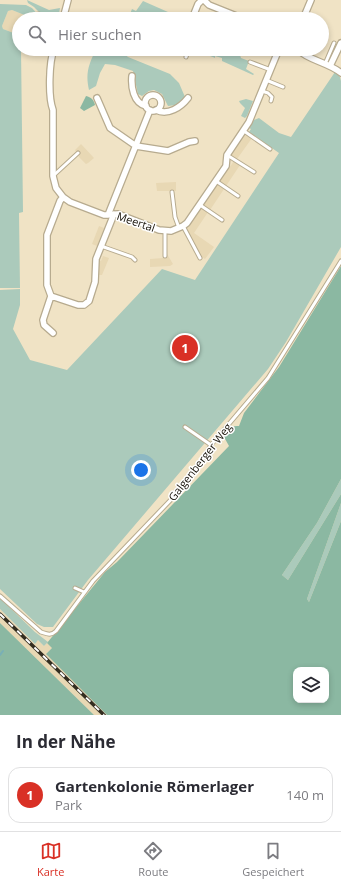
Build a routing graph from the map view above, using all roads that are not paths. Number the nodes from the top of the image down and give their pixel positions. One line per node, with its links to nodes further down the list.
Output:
1 (68, 0): 4 (street)
2 (203, 0): 5 (street); 6 (street)
3 (312, 0): 7 (street)
4 (65, 12)
5 (195, 12)
6 (226, 12)
7 (306, 12)
8 (334, 43): 14 (lane)
9 (341, 43): 14 (street)
10 (51, 56): 33 (street)
11 (276, 56): 15 (street)
12 (308, 56): 14 (street)
13 (250, 62): 15 (lane)
14 (328, 65): 16 (street)
15 (271, 70): 18 (street)
16 (341, 73)
17 (132, 76): 24 (street)
18 (266, 80): 19 (lane); 20 (street)
19 (283, 87)
20 (262, 91): 23 (lane); 26 (street)
21 (97, 98): 28 (street)
22 (188, 98): 25 (street)
23 (271, 101)
24 (146, 106): 25 (street); 25 (street)
25 (153, 110): 28 (street)
26 (244, 131): 29 (lane); 31 (street)
27 (195, 141): 28 (street)
28 (136, 146): 39 (street)
29 (270, 149)
30 (78, 153): 33 (lane)
31 (227, 155): 32 (lane); 34 (street)
32 (254, 172)
33 (53, 176): 37 (street)
34 (216, 181): 36 (lane); 38 (street)
35 (172, 192): 41 (lane)
36 (238, 196)
37 (63, 197): 39 (street, Meertal); 48 (street)
38 (200, 205): 40 (lane); 41 (street)
39 (111, 215): 42 (street, Meertal); 43 (street)
40 (222, 220)
41 (181, 227): 42 (street, Meertal); 45 (lane)
42 (165, 231): 44 (lane, Meertal)
43 (101, 246): 46 (lane); 48 (street)
44 (165, 256)
45 (200, 258)
46 (135, 260)
47 (341, 261): 51 (lane, Galgenberger Weg)
48 (51, 296): 49 (street)
49 (53, 333)
50 (185, 427): 51 (lane)
51 (211, 445): 53 (lane, Galgenberger Weg)
52 (75, 588): 53 (lane)
53 (84, 592): 54 (lane, Galgenberger Weg)
54 (0, 596)

